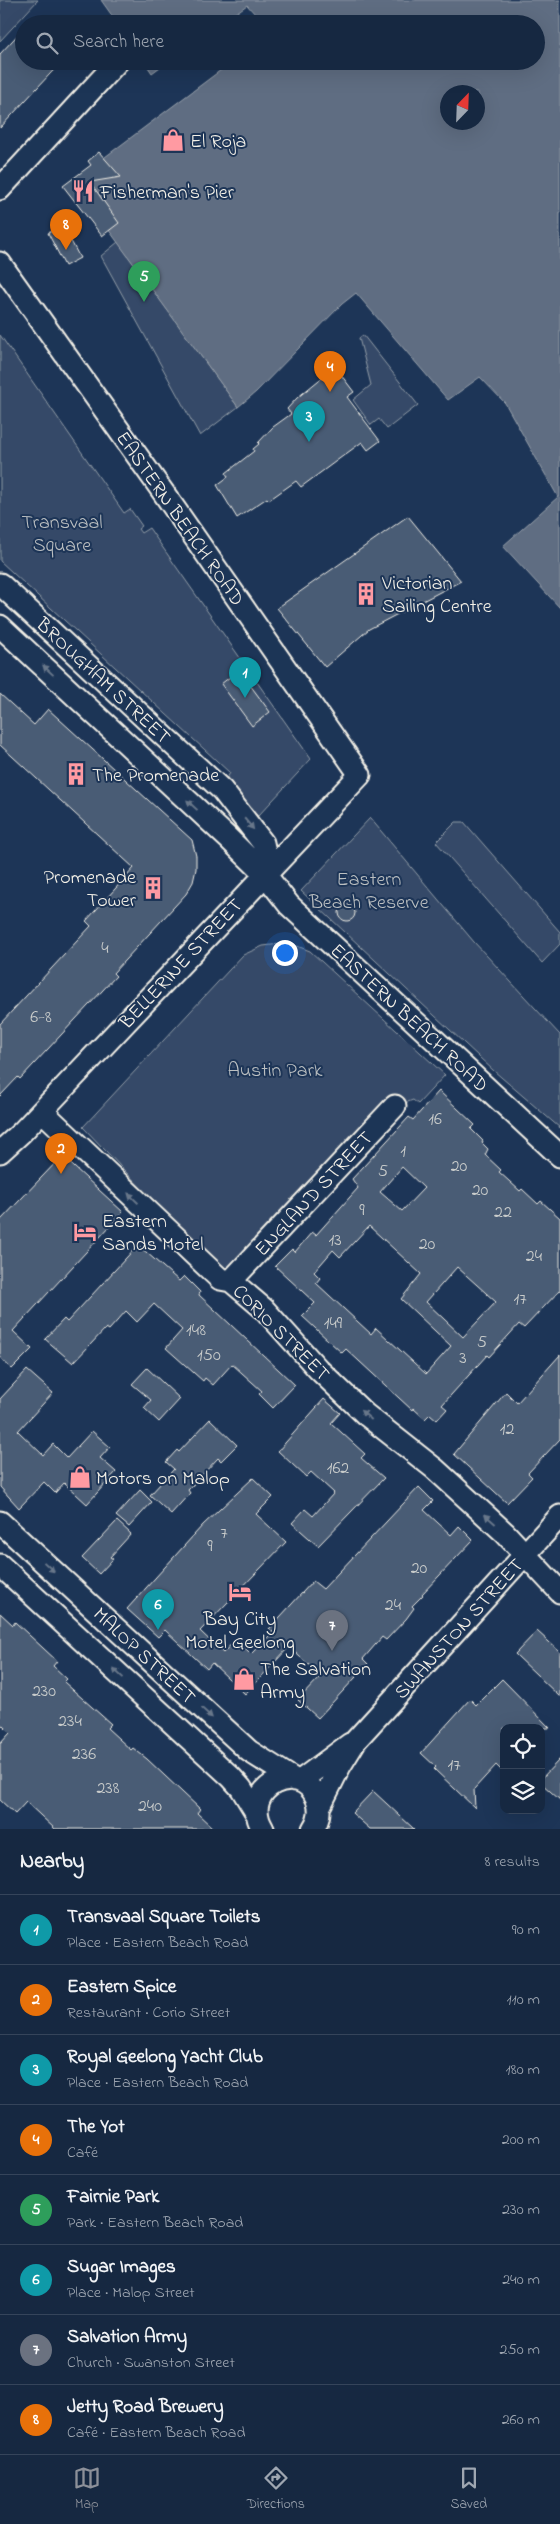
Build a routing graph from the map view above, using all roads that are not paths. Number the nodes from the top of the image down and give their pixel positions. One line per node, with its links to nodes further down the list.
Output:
1 (110, 70): 2 (street)
2 (0, 188)
3 (0, 263): 8 (street, EASTERN BEACH ROAD)
4 (0, 584): 6 (street, BROUGHAM STREET)
5 (0, 626): 7 (street, BROUGHAM STREET, one-way to 5)
6 (93, 671): 7 (street); 9 (street, BROUGHAM STREET, one-way to 9)
7 (72, 694): 9 (street, BROUGHAM STREET, one-way to 7)
8 (360, 775): 9 (street, BELLERINE STREET)
9 (264, 873): 11 (street, BELLERINE STREET); 13 (street, EASTERN BEACH ROAD)
10 (395, 1106): 14 (street, ENGLAND STREET)
11 (42, 1111): 12 (street, BELLERINE STREET); 14 (street, CORIO STREET, one-way to 11)
12 (0, 1152)
13 (560, 1156)
14 (225, 1280): 18 (street, CORIO STREET, one-way to 14)
15 (560, 1516): 18 (street, SWANSTON STREET)
16 (0, 1522): 17 (street, MALOP STREET)
17 (23, 1543): 19 (street); 21 (street, MALOP STREET, one-way to 21)
18 (524, 1554): 20 (street, CORIO STREET); 23 (street, SWANSTON STREET)
19 (0, 1565): 22 (street, MALOP STREET, one-way to 19)
20 (560, 1592)
21 (158, 1668): 22 (street); 24 (street, MALOP STREET, one-way to 24)
22 (136, 1690): 26 (street, MALOP STREET)
23 (356, 1740): 24 (street, SWANSTON STREET); 25 (street, SWANSTON STREET)
24 (298, 1781): 25 (street, MALOP STREET); 26 (street)
25 (321, 1821)
26 (258, 1823)

